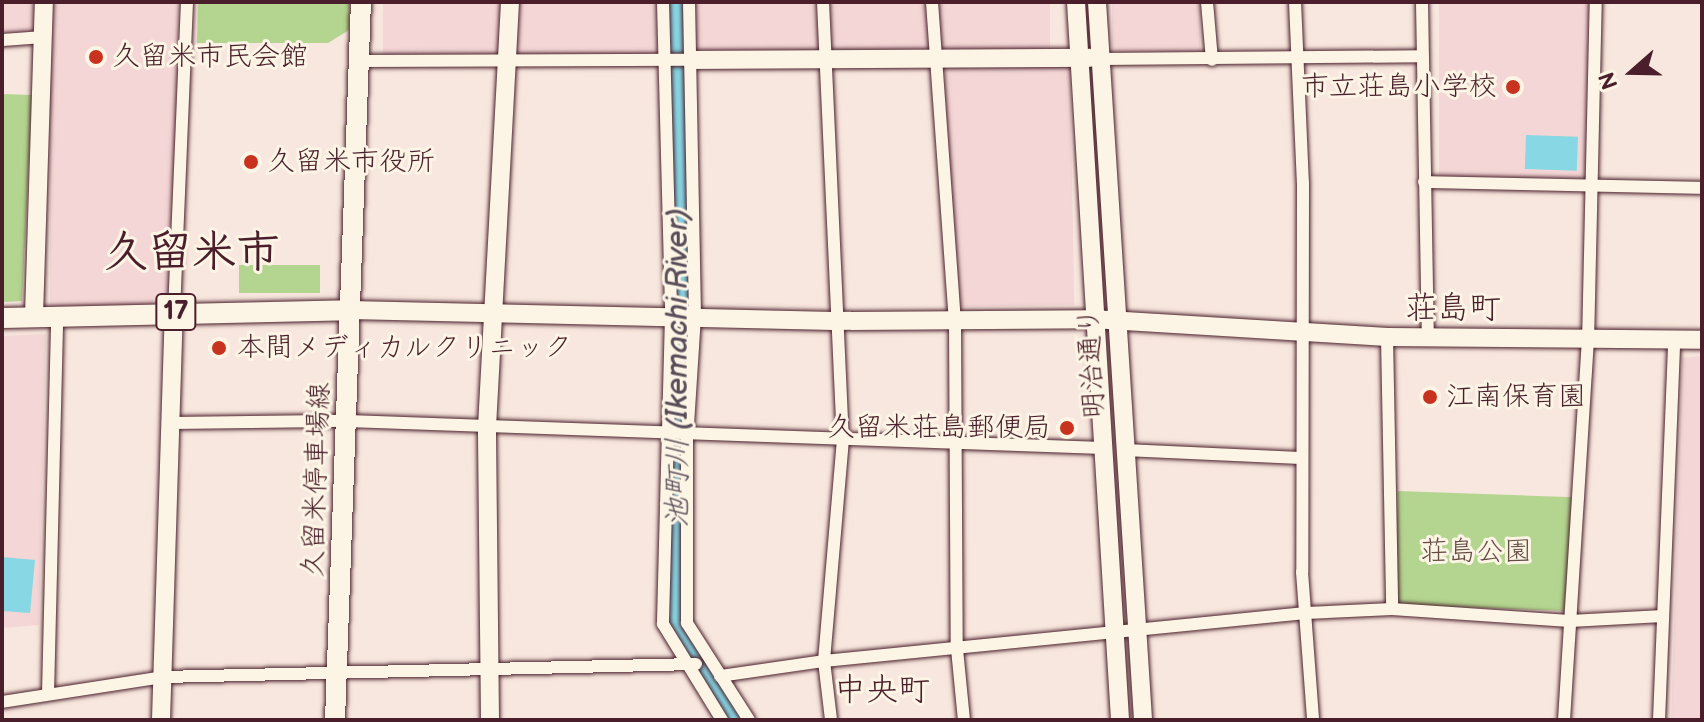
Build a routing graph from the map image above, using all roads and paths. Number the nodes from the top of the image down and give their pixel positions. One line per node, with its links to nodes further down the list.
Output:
1 (44, 2): 15 (street)
2 (187, 2): 32 (street)
3 (361, 2): 26 (main road, 久留米停車場線)
4 (510, 2): 27 (street)
5 (663, 2): 23 (street)
6 (689, 2): 24 (street)
7 (823, 2): 19 (street)
8 (932, 2): 20 (street)
9 (1076, 2): 18 (street, 明治通り)
10 (1097, 2): 21 (street, 明治通り)
11 (1207, 2): 25 (street)
12 (1295, 2): 22 (street)
13 (1422, 2): 17 (street)
14 (1596, 2): 29 (street)
15 (44, 37): 16 (street); 34 (street)
16 (2, 40)
17 (1422, 56): 22 (street); 28 (street)
18 (1080, 58): 20 (street); 21 (street); 39 (street, 明治通り)
19 (827, 59): 20 (street); 24 (street); 41 (street)
20 (936, 59): 40 (street)
21 (1101, 59): 25 (street); 42 (street, 明治通り)
22 (1296, 59): 25 (street); 43 (street)
23 (666, 60): 24 (street); 27 (street); 36 (street)
24 (691, 60): 37 (street)
25 (1212, 60)
26 (359, 61): 27 (street); 31 (main road, 久留米停車場線)
27 (509, 61): 33 (street)
28 (1424, 182): 29 (street); 44 (street)
29 (1590, 186): 30 (street); 48 (street)
30 (1702, 188)
31 (350, 310): 32 (main road, 17); 33 (street); 49 (main road, 久留米停車場線)
32 (174, 312): 35 (main road, 17); 50 (street)
33 (497, 312): 36 (street); 51 (street)
34 (34, 316): 35 (main road, 17); 38 (main road, 17)
35 (57, 316): 74 (street)
36 (671, 316): 37 (street); 52 (street)
37 (695, 316): 41 (street); 53 (street)
38 (2, 318)
39 (1092, 319): 40 (street); 42 (street); 56 (street, 明治通り)
40 (955, 320): 41 (street); 55 (street)
41 (834, 321): 54 (street)
42 (1118, 321): 43 (street); 57 (street, 明治通り)
43 (1300, 331): 45 (street); 58 (street)
44 (1428, 334): 45 (street); 48 (street)
45 (1387, 337): 59 (street)
46 (1702, 340): 47 (street)
47 (1674, 342): 48 (street); 61 (street)
48 (1588, 343): 62 (street)
49 (348, 421): 50 (street); 51 (street); 69 (main road, 久留米停車場線)
50 (172, 423): 72 (street)
51 (487, 427): 52 (street); 70 (street)
52 (666, 433): 53 (street); 67 (street)
53 (688, 433): 54 (street); 68 (street)
54 (843, 439): 55 (street); 66 (street)
55 (957, 442): 56 (street); 65 (street)
56 (1103, 448): 64 (street, 明治通り)
57 (1125, 450): 58 (street); 63 (street, 明治通り)
58 (1300, 458): 60 (street)
59 (1392, 609): 60 (street); 62 (street)
60 (1306, 613): 63 (street); 86 (street)
61 (1663, 616): 62 (street); 88 (street)
62 (1570, 621): 87 (street)
63 (1135, 628): 64 (street); 85 (street, 明治通り)
64 (1114, 632): 65 (street); 73 (street, 明治通り)
65 (957, 649): 66 (street); 82 (street)
66 (824, 661): 71 (street); 81 (street)
67 (691, 664): 68 (street); 70 (street); 79 (street)
68 (711, 665): 71 (street)
69 (337, 671): 70 (street); 72 (street); 77 (main road, 久留米停車場線)
70 (490, 671): 78 (street)
71 (720, 676): 80 (street)
72 (163, 677): 74 (street); 76 (street)
73 (1117, 680): 83 (street); 84 (street, 明治通り)
74 (48, 694): 75 (street)
75 (2, 702)
76 (161, 720)
77 (335, 720)
78 (490, 720)
79 (722, 720)
80 (749, 720)
81 (831, 720)
82 (964, 720)
83 (1106, 720)
84 (1120, 720)
85 (1143, 720)
86 (1313, 720)
87 (1564, 720)
88 (1659, 720)

